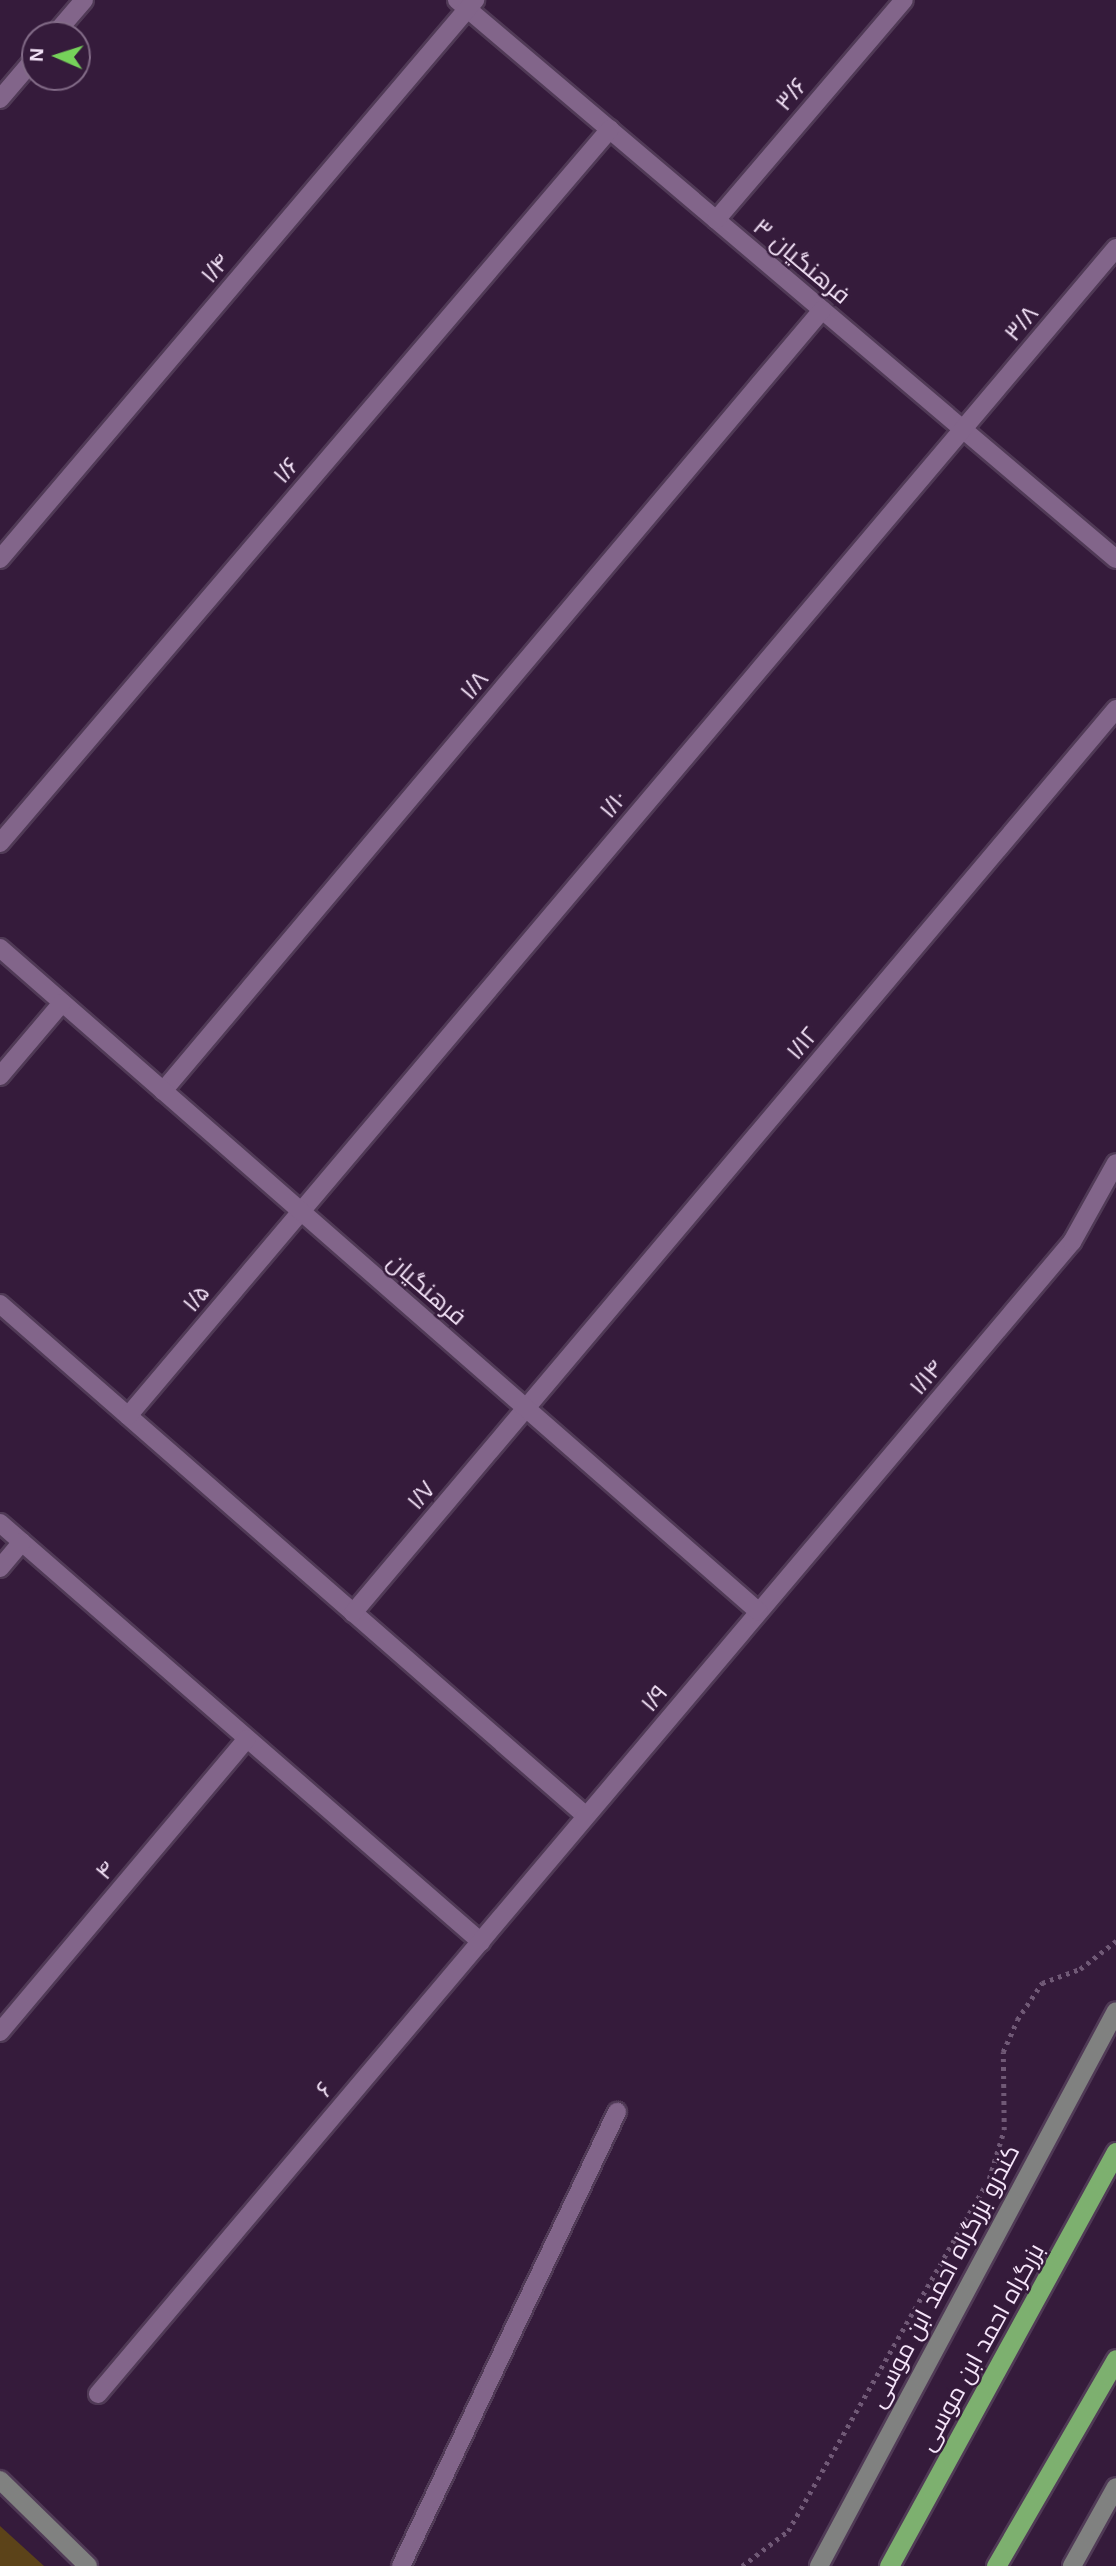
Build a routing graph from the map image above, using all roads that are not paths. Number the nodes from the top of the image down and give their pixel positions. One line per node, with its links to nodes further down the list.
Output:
1 (84, 0): 4 (street)
2 (904, 0): 8 (street, ۳/۶)
3 (467, 3): 7 (street, فرهنگیان ۳); 12 (street, ۱/۴)
4 (66, 21)
5 (21, 74): 6 (street)
6 (0, 99)
7 (610, 129): 8 (street, فرهنگیان ۳); 15 (street, ۱/۶)
8 (716, 220): 10 (street, فرهنگیان ۳)
9 (1116, 248): 11 (street, ۳/۸)
10 (822, 310): 11 (street, فرهنگیان ۳); 19 (street, ۱/۸)
11 (963, 429): 13 (street, فرهنگیان ۳); 21 (street, ۱/۱۰)
12 (0, 559)
13 (1116, 559)
14 (1116, 709): 23 (street, ۱/۱۲)
15 (0, 843)
16 (0, 948): 17 (street, فرهنگیان)
17 (62, 1003): 18 (street); 19 (street, فرهنگیان)
18 (0, 1076)
19 (163, 1091): 21 (street, فرهنگیان)
20 (1116, 1163): 28 (street, ۱/۱۴)
21 (302, 1211): 23 (street, فرهنگیان); 24 (street, ۱/۵)
22 (0, 1304): 24 (street)
23 (526, 1408): 28 (street, فرهنگیان); 29 (street, ۱/۷)
24 (128, 1416): 29 (street)
25 (0, 1523): 26 (street)
26 (22, 1542): 27 (street); 30 (street)
27 (0, 1568)
28 (759, 1612): 31 (street, ۱/۹)
29 (353, 1613): 31 (street)
30 (247, 1739): 32 (street); 34 (street, ۴)
31 (586, 1816): 32 (street, ۶)
32 (481, 1942): 38 (street, ۶)
33 (1116, 2011): 43 (main road, کندرو بزرگراه احمد ابن موسی)
34 (0, 2032)
35 (617, 2112): 42 (street)
36 (1116, 2152): 44 (highway, بزرگراه احمد ابن موسی)
37 (1116, 2359): 45 (highway)
38 (98, 2394)
39 (0, 2480): 41 (main road)
40 (1116, 2487): 46 (main road)
41 (88, 2566)
42 (401, 2566)
43 (819, 2566)
44 (889, 2566)
45 (996, 2566)
46 (1072, 2566)

